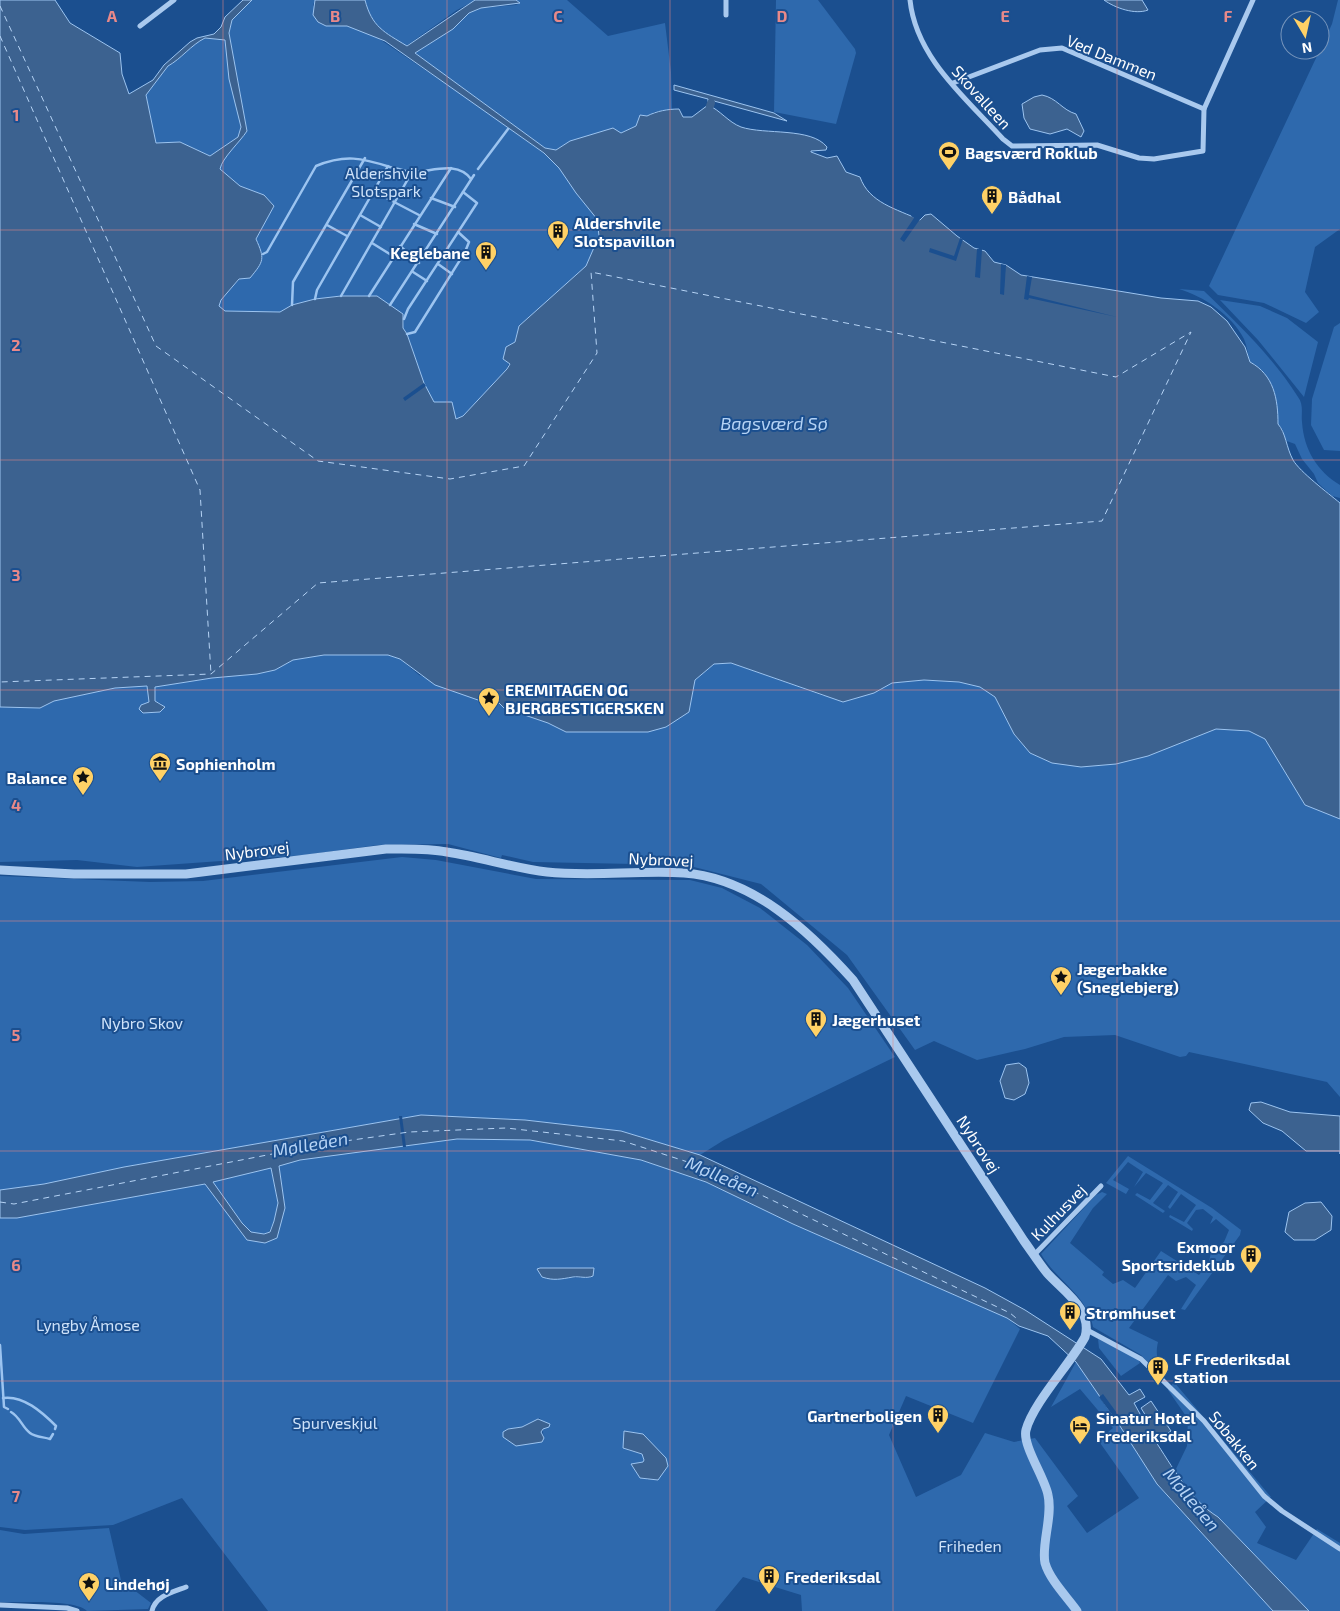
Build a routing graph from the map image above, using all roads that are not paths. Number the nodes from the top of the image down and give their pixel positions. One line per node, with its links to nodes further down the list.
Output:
1 (174, 0): 6 (street)
2 (726, 0): 5 (street)
3 (910, 0): 7 (street, Skovalleen)
4 (1253, 0): 8 (street)
5 (726, 15)
6 (140, 26)
7 (953, 84): 8 (street, Ved Dammen); 8 (street, Skovalleen)
8 (1204, 109)
9 (0, 870): 11 (street, Nybrovej)
10 (1100, 1186): 11 (street, Kulhusvej)
11 (1034, 1255): 12 (street, Nybrovej)
12 (1087, 1330): 13 (street, Søbakken); 18 (street)
13 (1340, 1549)
14 (186, 1587): 17 (street)
15 (0, 1605): 16 (street)
16 (77, 1611)
17 (152, 1611)
18 (1077, 1611)

